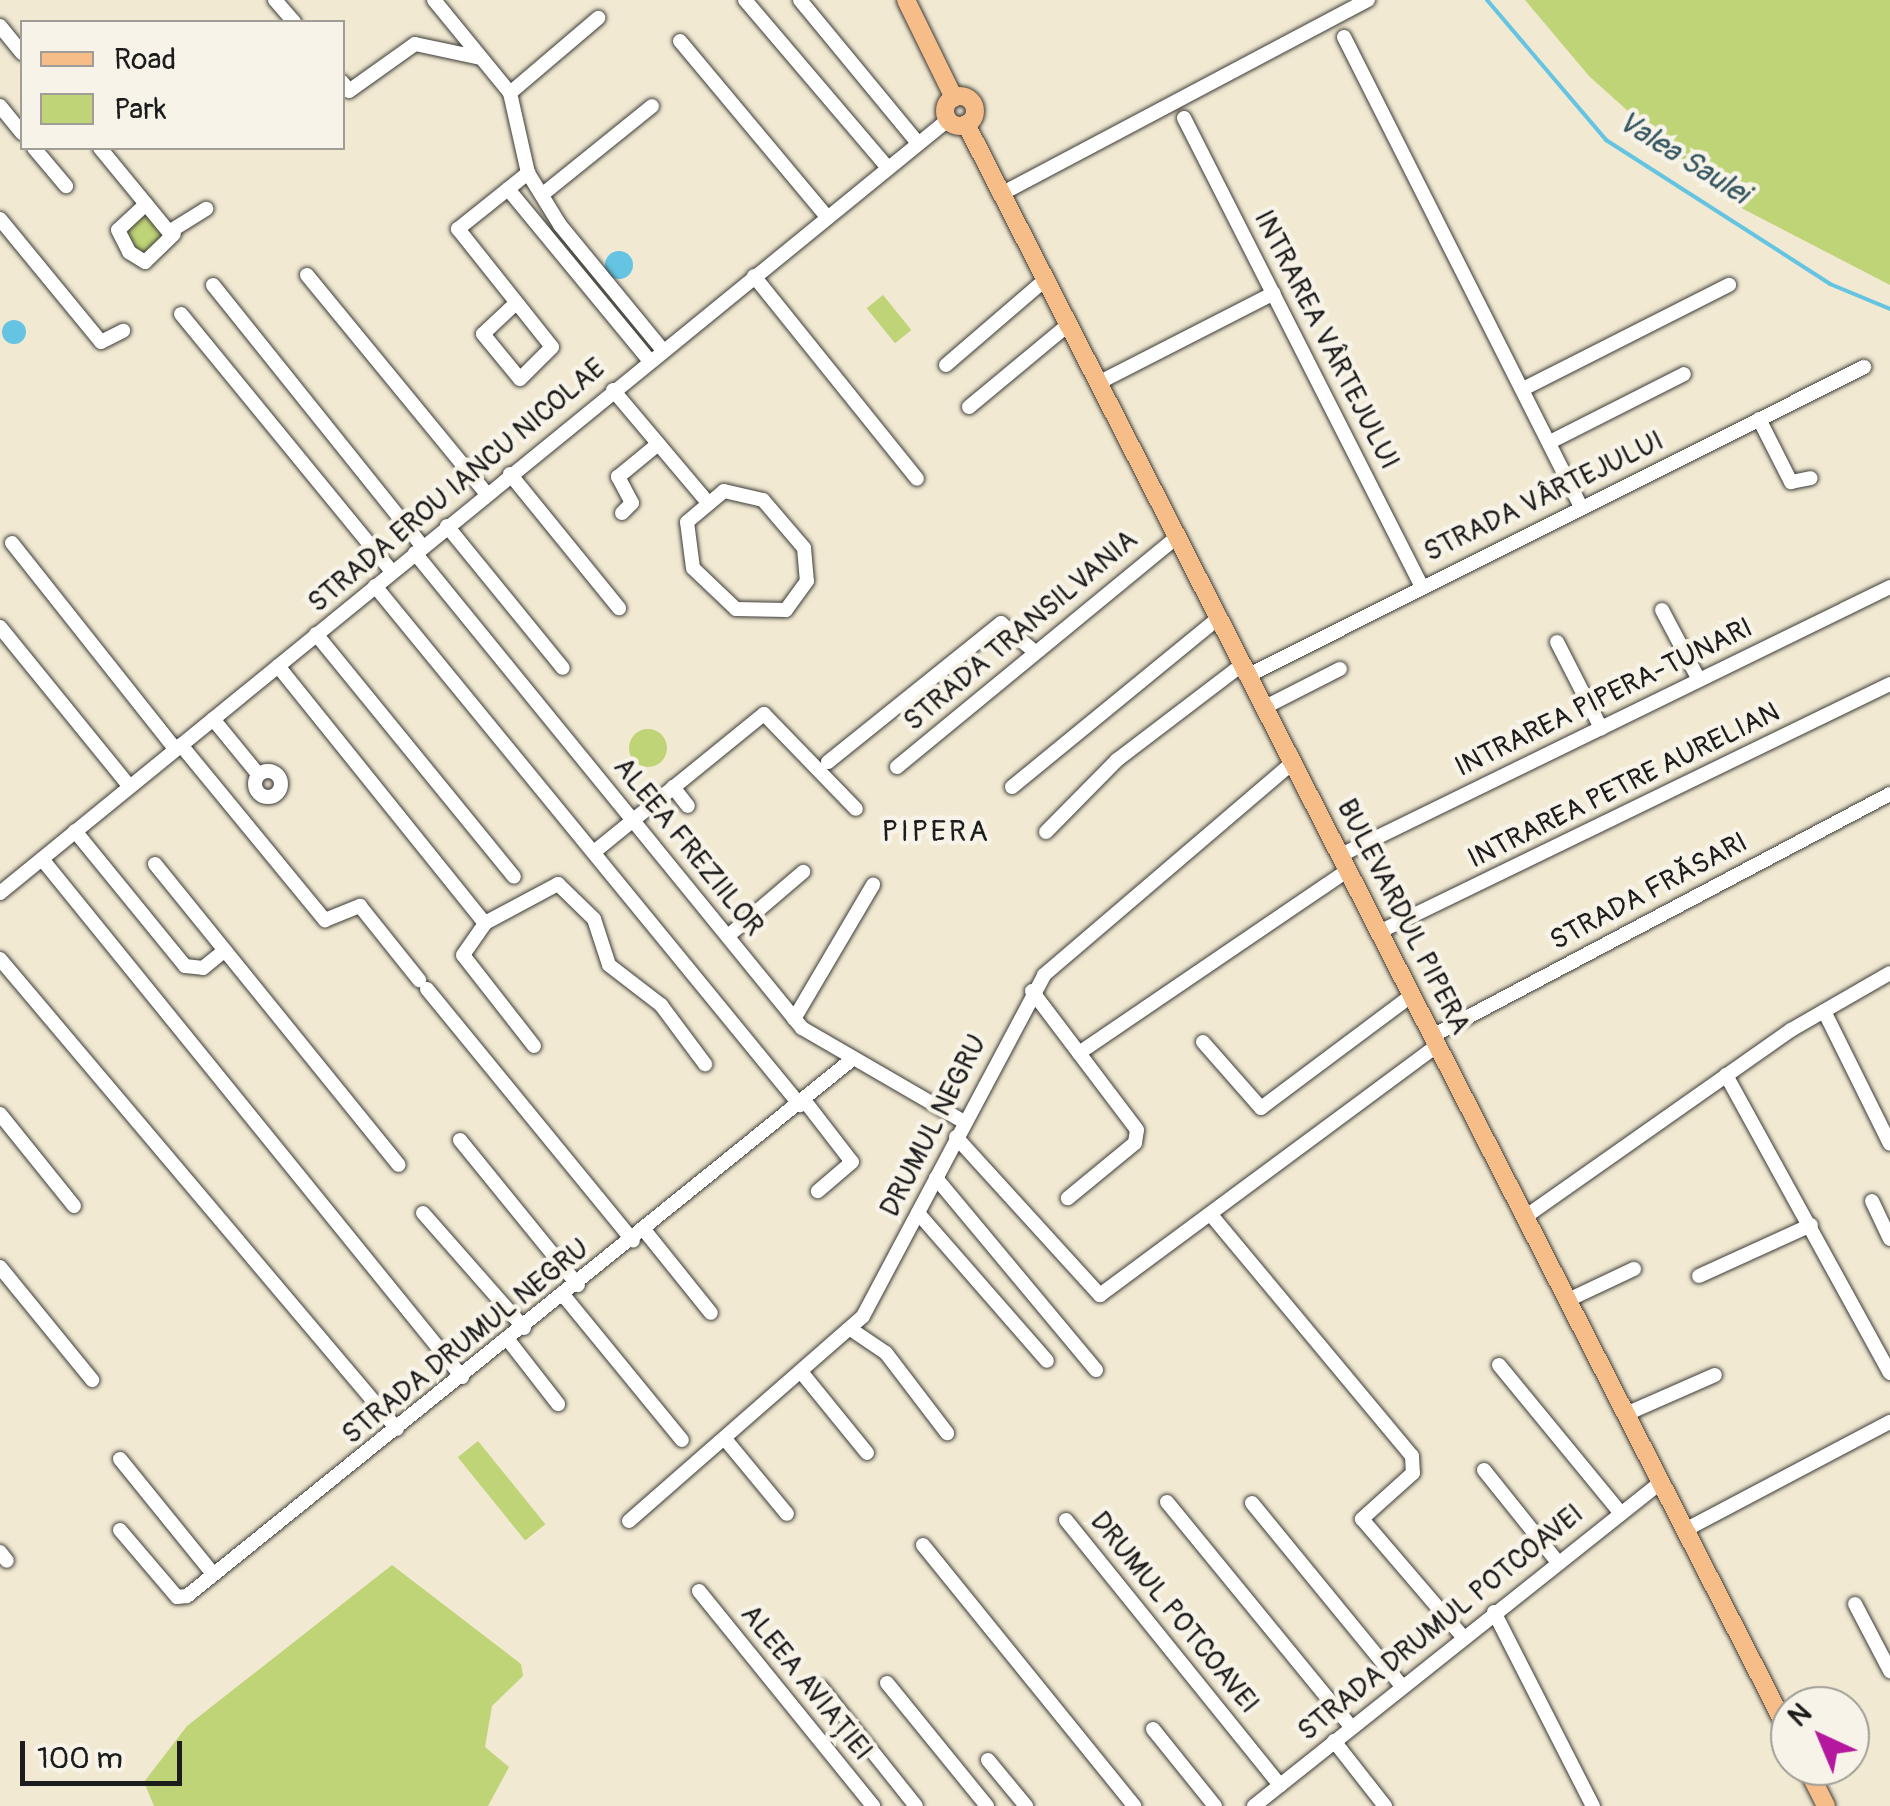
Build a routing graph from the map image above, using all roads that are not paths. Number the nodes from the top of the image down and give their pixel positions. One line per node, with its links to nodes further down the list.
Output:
1 (275, 0): 8 (street)
2 (745, 0): 25 (street)
3 (800, 0): 22 (street)
4 (906, 0): 16 (main road)
5 (1368, 0): 30 (street)
6 (440, 2): 13 (street)
7 (598, 18): 15 (street)
8 (292, 20)
9 (0, 26): 12 (street)
10 (1344, 37): 52 (street)
11 (680, 41): 33 (street)
12 (20, 51)
13 (482, 58): 14 (street); 15 (street)
14 (345, 85)
15 (510, 93): 26 (street)
16 (954, 98): 20 (main road); 20 (main road, BULEVARDUL PIPERA)
17 (0, 106): 21 (street)
18 (652, 106): 29 (street)
19 (1184, 118): 41 (street, INTRAREA VÂRTEJULUI)
20 (958, 121): 22 (street, STRADA EROU IANCU NICOLAE); 30 (main road, BULEVARDUL PIPERA)
21 (20, 131)
22 (918, 142): 25 (street, STRADA EROU IANCU NICOLAE)
23 (36, 150): 27 (street)
24 (102, 150): 31 (street)
25 (888, 168): 33 (street, STRADA EROU IANCU NICOLAE)
26 (528, 173): 28 (street); 29 (street)
27 (66, 186)
28 (508, 189): 42 (street); 47 (street)
29 (543, 194): 46 (street)
30 (1002, 194): 38 (main road, BULEVARDUL PIPERA)
31 (146, 204): 35 (street); 35 (street)
32 (206, 210): 35 (street)
33 (827, 217): 37 (street, STRADA EROU IANCU NICOLAE)
34 (0, 220): 45 (street)
35 (174, 234)
36 (307, 275): 61 (street)
37 (754, 276): 46 (street, STRADA EROU IANCU NICOLAE); 60 (street)
38 (1048, 278): 44 (main road, BULEVARDUL PIPERA); 48 (street)
39 (212, 285): 68 (street, ALEEA FREZIILOR)
40 (1729, 285): 52 (street)
41 (1274, 294): 51 (street); 70 (street, INTRAREA VÂRTEJULUI)
42 (516, 303): 42 (street)
43 (181, 314): 69 (street)
44 (1070, 323): 51 (main road, BULEVARDUL PIPERA); 54 (street)
45 (123, 331)
46 (662, 349): 47 (street, STRADA EROU IANCU NICOLAE)
47 (649, 360): 53 (street, STRADA EROU IANCU NICOLAE)
48 (946, 364)
49 (1864, 367): 55 (street, STRADA VÂRTEJULUI)
50 (1684, 374): 56 (street)
51 (1100, 382): 66 (main road, BULEVARDUL PIPERA)
52 (1523, 388): 56 (street)
53 (612, 390): 57 (street); 58 (street, STRADA EROU IANCU NICOLAE)
54 (969, 407)
55 (1760, 418): 59 (street); 63 (street, STRADA VÂRTEJULUI)
56 (1550, 442): 63 (street)
57 (658, 444): 62 (street); 64 (street)
58 (510, 474): 61 (street, STRADA EROU IANCU NICOLAE); 73 (street)
59 (1811, 478)
60 (916, 479)
61 (486, 494): 65 (street, STRADA EROU IANCU NICOLAE)
62 (704, 498): 62 (street)
63 (1582, 507): 70 (street, STRADA VÂRTEJULUI)
64 (622, 513)
65 (447, 526): 68 (street, STRADA EROU IANCU NICOLAE); 81 (street)
66 (1178, 536): 75 (main road, BULEVARDUL PIPERA); 79 (street, STRADA TRANSILVANIA)
67 (12, 543): 89 (street)
68 (419, 550): 69 (street, STRADA EROU IANCU NICOLAE); 100 (street, ALEEA FREZIILOR)
69 (392, 572): 71 (street, STRADA EROU IANCU NICOLAE)
70 (1421, 585): 82 (street, STRADA VÂRTEJULUI)
71 (375, 586): 77 (street, STRADA EROU IANCU NICOLAE); 103 (street)
72 (1890, 587): 84 (street, INTRAREA PIPERA-TUNARI)
73 (619, 608)
74 (1662, 610): 84 (street)
75 (1220, 617): 82 (main road, BULEVARDUL PIPERA); 95 (street)
76 (0, 627): 94 (street)
77 (316, 634): 80 (street, STRADA EROU IANCU NICOLAE); 108 (street)
78 (1557, 642): 88 (street)
79 (1034, 652): 90 (street); 92 (street, STRADA TRANSILVANIA)
80 (278, 666): 87 (street, STRADA EROU IANCU NICOLAE); 111 (street)
81 (564, 668)
82 (1246, 669): 86 (main road, BULEVARDUL PIPERA); 102 (street, STRADA VÂRTEJULUI)
83 (1340, 669): 86 (street)
84 (1699, 680): 88 (street, INTRAREA PIPERA-TUNARI)
85 (1890, 684): 112 (street, INTRAREA PETRE AURELIAN)
86 (1265, 707): 91 (main road, BULEVARDUL PIPERA)
87 (213, 719): 89 (street, STRADA EROU IANCU NICOLAE); 93 (street)
88 (1601, 728): 105 (street, INTRAREA PIPERA-TUNARI)
89 (178, 747): 94 (street, STRADA EROU IANCU NICOLAE); 145 (street)
90 (828, 762)
91 (1293, 762): 105 (main road, BULEVARDUL PIPERA); 117 (street, DRUMUL NEGRU)
92 (897, 767)
93 (258, 774)
94 (130, 786): 101 (street, STRADA EROU IANCU NICOLAE)
95 (1012, 787)
96 (672, 788): 98 (street); 99 (street); 100 (street)
97 (1890, 794): 121 (street, STRADA FRĂSARI)
98 (688, 806)
99 (856, 809)
100 (634, 819): 103 (street); 113 (street, ALEEA FREZIILOR)
101 (75, 832): 104 (street, STRADA EROU IANCU NICOLAE); 114 (street)
102 (1046, 832)
103 (594, 852): 128 (street)
104 (42, 859): 110 (street, STRADA EROU IANCU NICOLAE); 163 (street)
105 (1344, 862): 112 (main road, BULEVARDUL PIPERA); 124 (street, INTRAREA PIPERA-TUNARI)
106 (155, 864): 114 (street)
107 (803, 872): 113 (street)
108 (514, 878)
109 (873, 884): 120 (street)
110 (0, 894)
111 (485, 924): 123 (street); 126 (street)
112 (1379, 932): 118 (main road, BULEVARDUL PIPERA)
113 (728, 936): 120 (street, ALEEA FREZIILOR)
114 (225, 950): 134 (street)
115 (0, 960): 168 (street)
116 (1890, 973): 119 (street)
117 (1032, 991): 124 (street); 130 (street, DRUMUL NEGRU)
118 (1412, 995): 121 (main road, BULEVARDUL PIPERA); 122 (street)
119 (1824, 1011): 127 (street); 133 (street)
120 (794, 1019): 125 (street, ALEEA FREZIILOR)
121 (1435, 1040): 142 (street, STRADA FRĂSARI); 143 (main road, BULEVARDUL PIPERA)
122 (1203, 1042)
123 (534, 1046)
124 (1078, 1053): 137 (street)
125 (850, 1061): 128 (street, STRADA DRUMUL NEGRU); 130 (street, ALEEA FREZIILOR)
126 (705, 1064)
127 (1726, 1075): 143 (street); 144 (street)
128 (802, 1102): 136 (street); 145 (street, STRADA DRUMUL NEGRU)
129 (0, 1114): 139 (street)
130 (964, 1122): 131 (street, DRUMUL NEGRU)
131 (956, 1137): 135 (street, DRUMUL NEGRU); 142 (street, STRADA FRĂSARI)
132 (460, 1140): 150 (street)
133 (1890, 1144)
134 (399, 1165)
135 (936, 1178): 141 (street, DRUMUL NEGRU); 159 (street)
136 (818, 1192)
137 (1068, 1198)
138 (1872, 1201): 146 (street)
139 (74, 1206)
140 (423, 1213): 154 (street)
141 (918, 1213): 155 (street, DRUMUL NEGRU); 157 (street)
142 (1212, 1216): 190 (street)
143 (1525, 1217): 152 (main road, BULEVARDUL PIPERA)
144 (1811, 1226): 149 (street); 161 (street)
145 (638, 1236): 150 (street, STRADA DRUMUL NEGRU); 153 (street)
146 (1890, 1238)
147 (0, 1267): 164 (street)
148 (1634, 1269): 152 (street)
149 (1699, 1276)
150 (578, 1285): 151 (street, STRADA DRUMUL NEGRU)
151 (564, 1296): 154 (street, STRADA DRUMUL NEGRU); 171 (street)
152 (1568, 1300): 166 (main road, BULEVARDUL PIPERA)
153 (710, 1313)
154 (524, 1328): 156 (street, STRADA DRUMUL NEGRU)
155 (852, 1330): 160 (street, DRUMUL NEGRU); 169 (street)
156 (508, 1341): 163 (street, STRADA DRUMUL NEGRU); 165 (street)
157 (1047, 1361)
158 (1499, 1365): 178 (street)
159 (1096, 1370)
160 (802, 1373): 170 (street, DRUMUL NEGRU); 172 (street)
161 (1890, 1373)
162 (1714, 1375): 166 (street)
163 (462, 1378): 168 (street, STRADA DRUMUL NEGRU)
164 (92, 1380)
165 (558, 1404)
166 (1626, 1414): 175 (main road, BULEVARDUL PIPERA)
167 (1890, 1422): 183 (street)
168 (397, 1429): 186 (street, STRADA DRUMUL NEGRU)
169 (946, 1433)
170 (725, 1439): 179 (street); 181 (street, DRUMUL NEGRU)
171 (682, 1440)
172 (867, 1453)
173 (120, 1459): 186 (street)
174 (1484, 1470): 185 (street)
175 (1661, 1482): 178 (street, STRADA DRUMUL POTCOAVEI); 183 (main road, BULEVARDUL PIPERA)
176 (1166, 1502): 196 (street)
177 (1252, 1504): 193 (street)
178 (1619, 1511): 185 (street, STRADA DRUMUL POTCOAVEI)
179 (787, 1514)
180 (1066, 1520): 200 (street, DRUMUL POTCOAVEI)
181 (629, 1521)
182 (120, 1530): 186 (street, STRADA DRUMUL NEGRU)
183 (1685, 1530): 195 (main road, BULEVARDUL PIPERA)
184 (923, 1545): 205 (street)
185 (1558, 1561): 189 (street, STRADA DRUMUL POTCOAVEI)
186 (213, 1574)
187 (699, 1591): 201 (street, ALEEA AVIAȚIEI)
188 (1855, 1604): 191 (street)
189 (1494, 1612): 190 (street, STRADA DRUMUL POTCOAVEI); 209 (street)
190 (1463, 1637): 193 (street, STRADA DRUMUL POTCOAVEI)
191 (1890, 1670)
192 (887, 1683): 203 (street)
193 (1402, 1686): 196 (street, STRADA DRUMUL POTCOAVEI)
194 (821, 1687): 202 (street)
195 (1770, 1696)
196 (1351, 1727): 198 (street, STRADA DRUMUL POTCOAVEI)
197 (1153, 1729): 206 (street)
198 (1334, 1741): 200 (street, STRADA DRUMUL POTCOAVEI); 208 (street)
199 (988, 1760): 204 (street)
200 (1280, 1785): 207 (street, STRADA DRUMUL POTCOAVEI)
201 (873, 1806)
202 (916, 1806)
203 (988, 1806)
204 (1026, 1806)
205 (1134, 1806)
206 (1214, 1806)
207 (1254, 1806)
208 (1385, 1806)
209 (1594, 1806)

